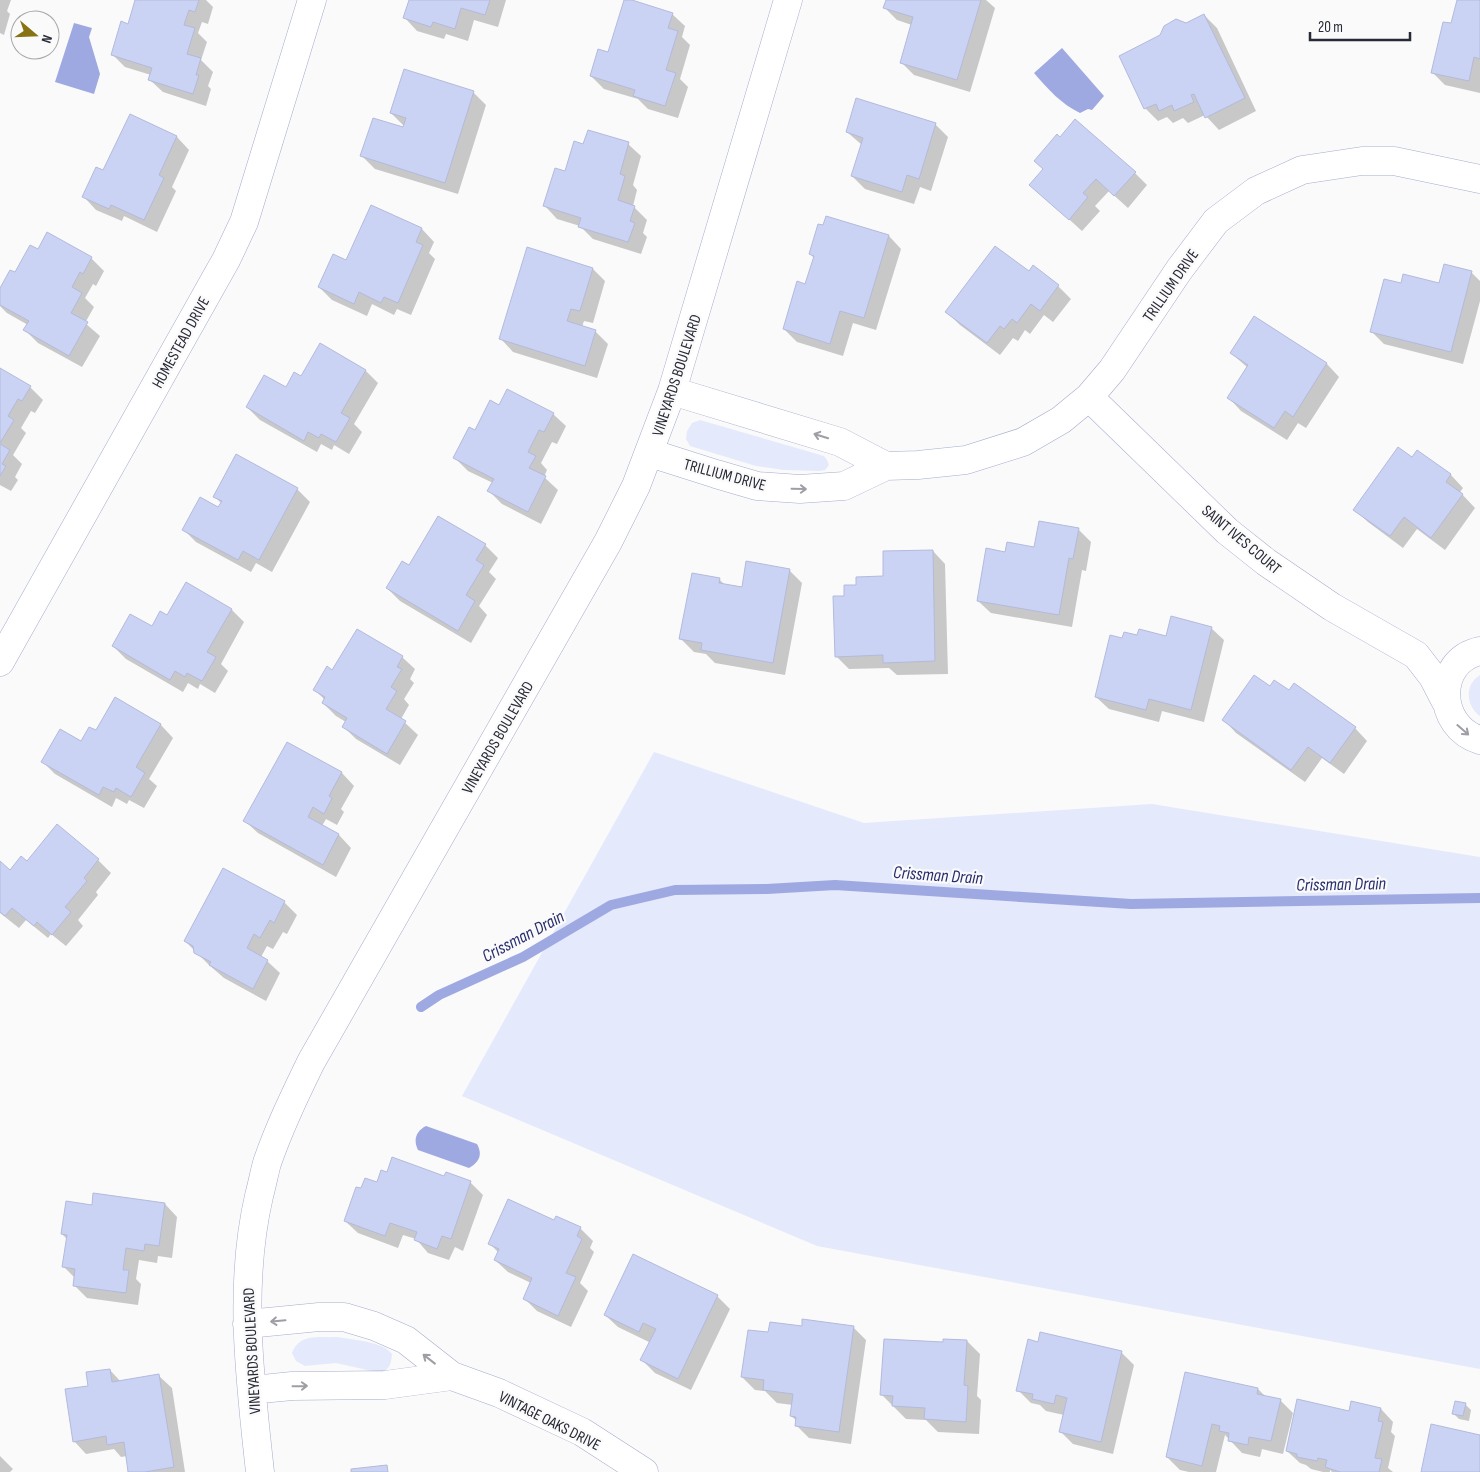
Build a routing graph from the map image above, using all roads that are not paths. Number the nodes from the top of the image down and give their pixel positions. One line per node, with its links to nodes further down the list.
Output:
1 (312, 0): 10 (street, HOMESTEAD DRIVE)
2 (788, 0): 4 (street, VINEYARDS BOULEVARD)
3 (1480, 179): 5 (street, TRILLIUM DRIVE)
4 (672, 391): 6 (street, VINEYARDS BOULEVARD); 7 (street, TRILLIUM DRIVE, one-way to 4)
5 (1089, 397): 7 (street, TRILLIUM DRIVE); 9 (street, SAINT IVES COURT)
6 (650, 453): 7 (street, TRILLIUM DRIVE, one-way to 7); 13 (street, VINEYARDS BOULEVARD)
7 (886, 466)
8 (1480, 651): 9 (street); 11 (street)
9 (1416, 655): 11 (street, SAINT IVES COURT)
10 (0, 662)
11 (1446, 702): 12 (street, SAINT IVES COURT, one-way to 12)
12 (1480, 740)
13 (247, 1324): 14 (street, VINTAGE OAKS DRIVE, one-way to 13); 15 (street, VINEYARDS BOULEVARD)
14 (452, 1376): 15 (street, VINTAGE OAKS DRIVE, one-way to 14); 17 (street, VINTAGE OAKS DRIVE)
15 (252, 1390): 16 (street, VINEYARDS BOULEVARD)
16 (260, 1472)
17 (644, 1472)

